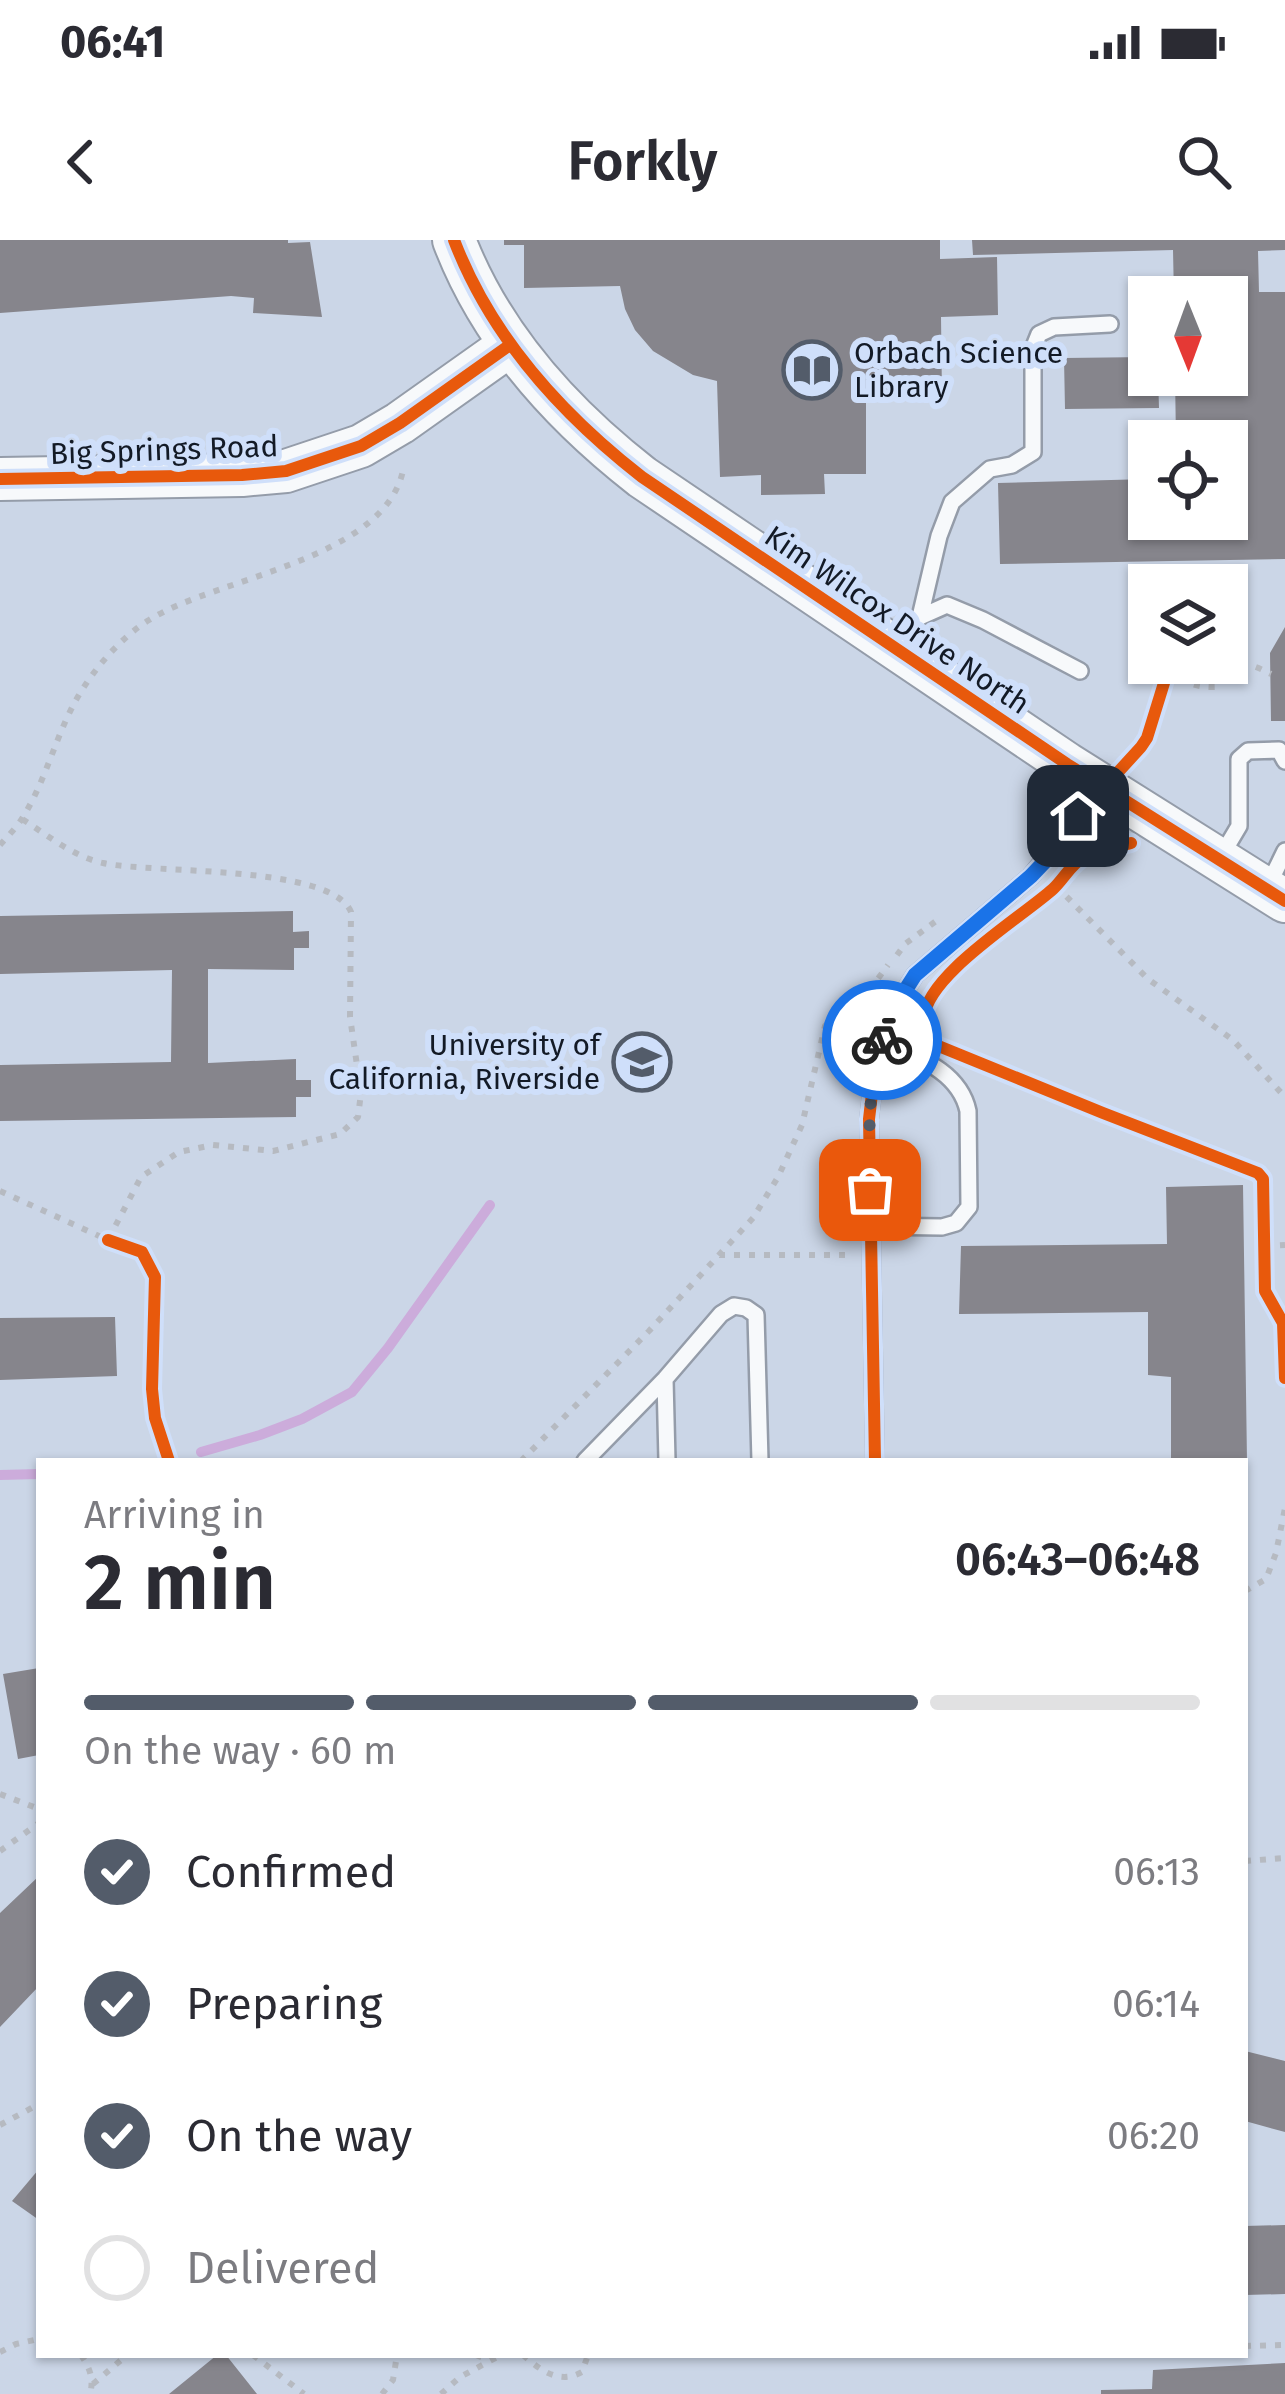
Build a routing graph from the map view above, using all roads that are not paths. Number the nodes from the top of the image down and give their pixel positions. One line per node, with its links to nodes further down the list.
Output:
1 (454, 240): 3 (street, Kim Wilcox Drive North)
2 (1110, 325): 5 (lane)
3 (510, 345): 4 (street, Big Springs Road); 5 (street, Kim Wilcox Drive North)
4 (0, 479)
5 (906, 631): 6 (lane); 8 (street, Kim Wilcox Drive North)
6 (1080, 671)
7 (1285, 761): 9 (lane)
8 (1105, 787): 9 (street, Kim Wilcox Drive North); 11 (lane)
9 (1220, 859): 10 (street, Kim Wilcox Drive North)
10 (1279, 880)
11 (881, 1041): 12 (lane); 12 (lane)
12 (871, 1226): 17 (lane)
13 (664, 1379): 14 (lane); 15 (lane); 16 (lane)
14 (588, 1458)
15 (668, 1458)
16 (760, 1458)
17 (875, 1458)

